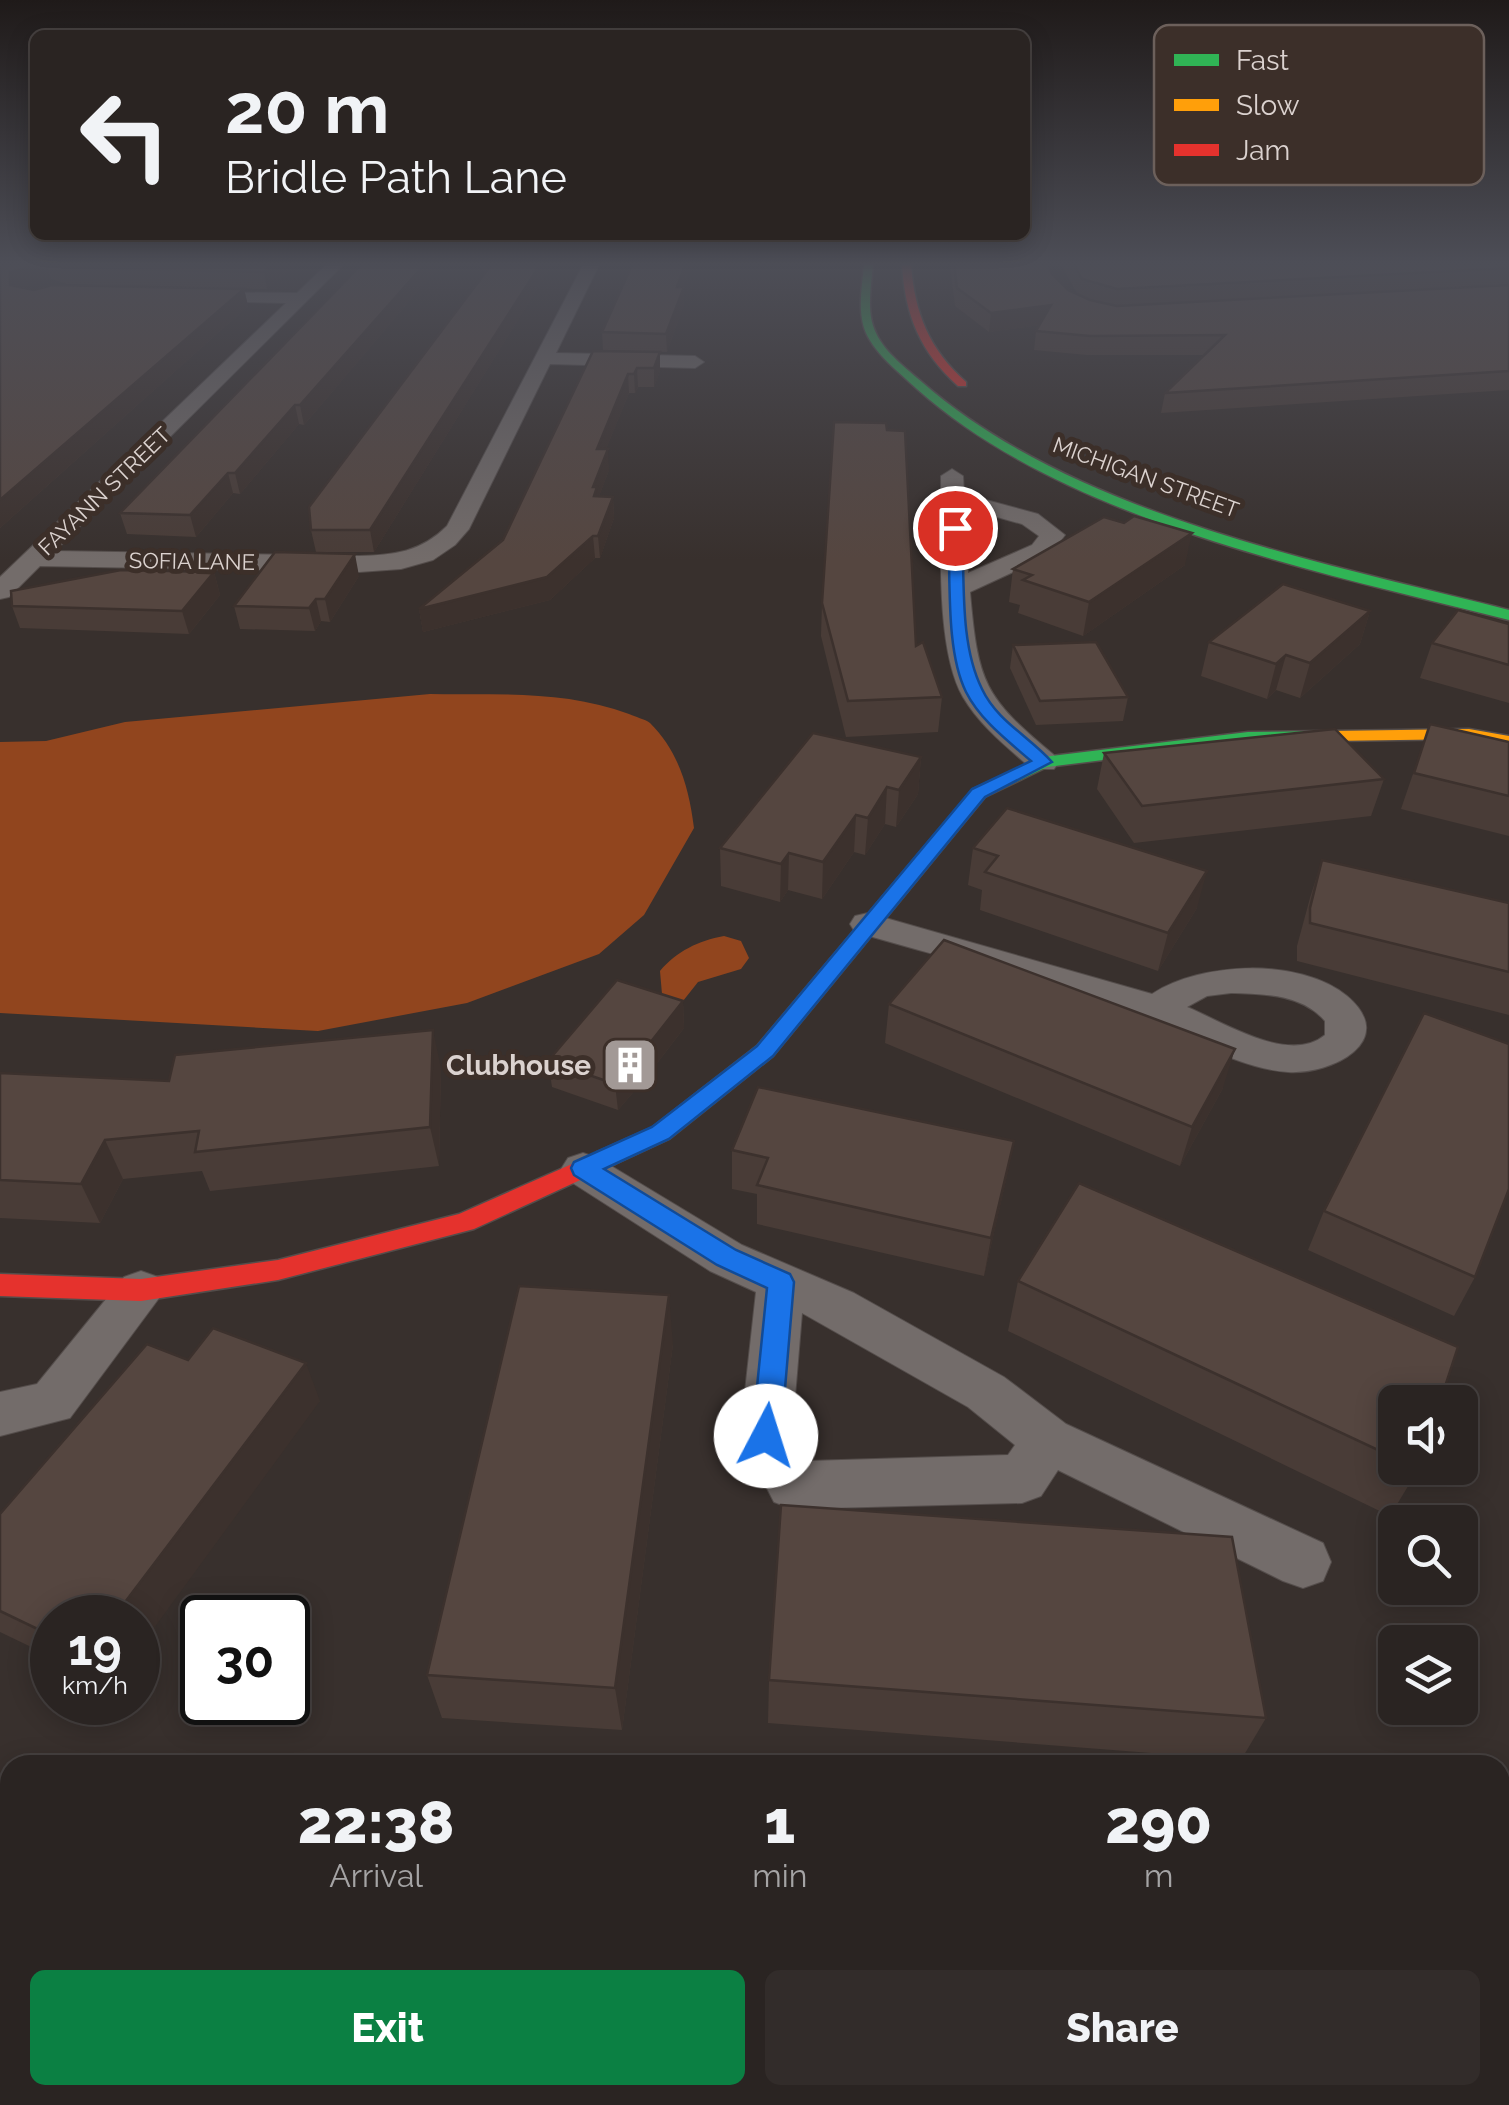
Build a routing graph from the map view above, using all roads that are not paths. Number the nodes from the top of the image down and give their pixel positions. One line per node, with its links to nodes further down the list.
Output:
1 (236, 363): 6 (street, FAYANN STREET)
2 (541, 363): 6 (street, SOFIA LANE)
3 (892, 363): 9 (street, MICHIGAN STREET)
4 (941, 363): 5 (street)
5 (984, 400)
6 (35, 558): 8 (street, FAYANN STREET)
7 (959, 588): 7 (street); 13 (street)
8 (0, 590)
9 (1509, 615)
10 (1469, 734): 11 (street); 12 (street); 13 (street)
11 (1509, 741)
12 (1509, 751)
13 (1043, 762): 14 (street)
14 (868, 924): 15 (street); 16 (street)
15 (1157, 1010)
16 (583, 1168): 17 (street); 19 (street)
17 (781, 1282): 21 (street); 21 (street)
18 (0, 1285): 19 (street)
19 (140, 1290): 20 (street)
20 (0, 1414)
21 (1048, 1440): 22 (street)
22 (1303, 1562)

